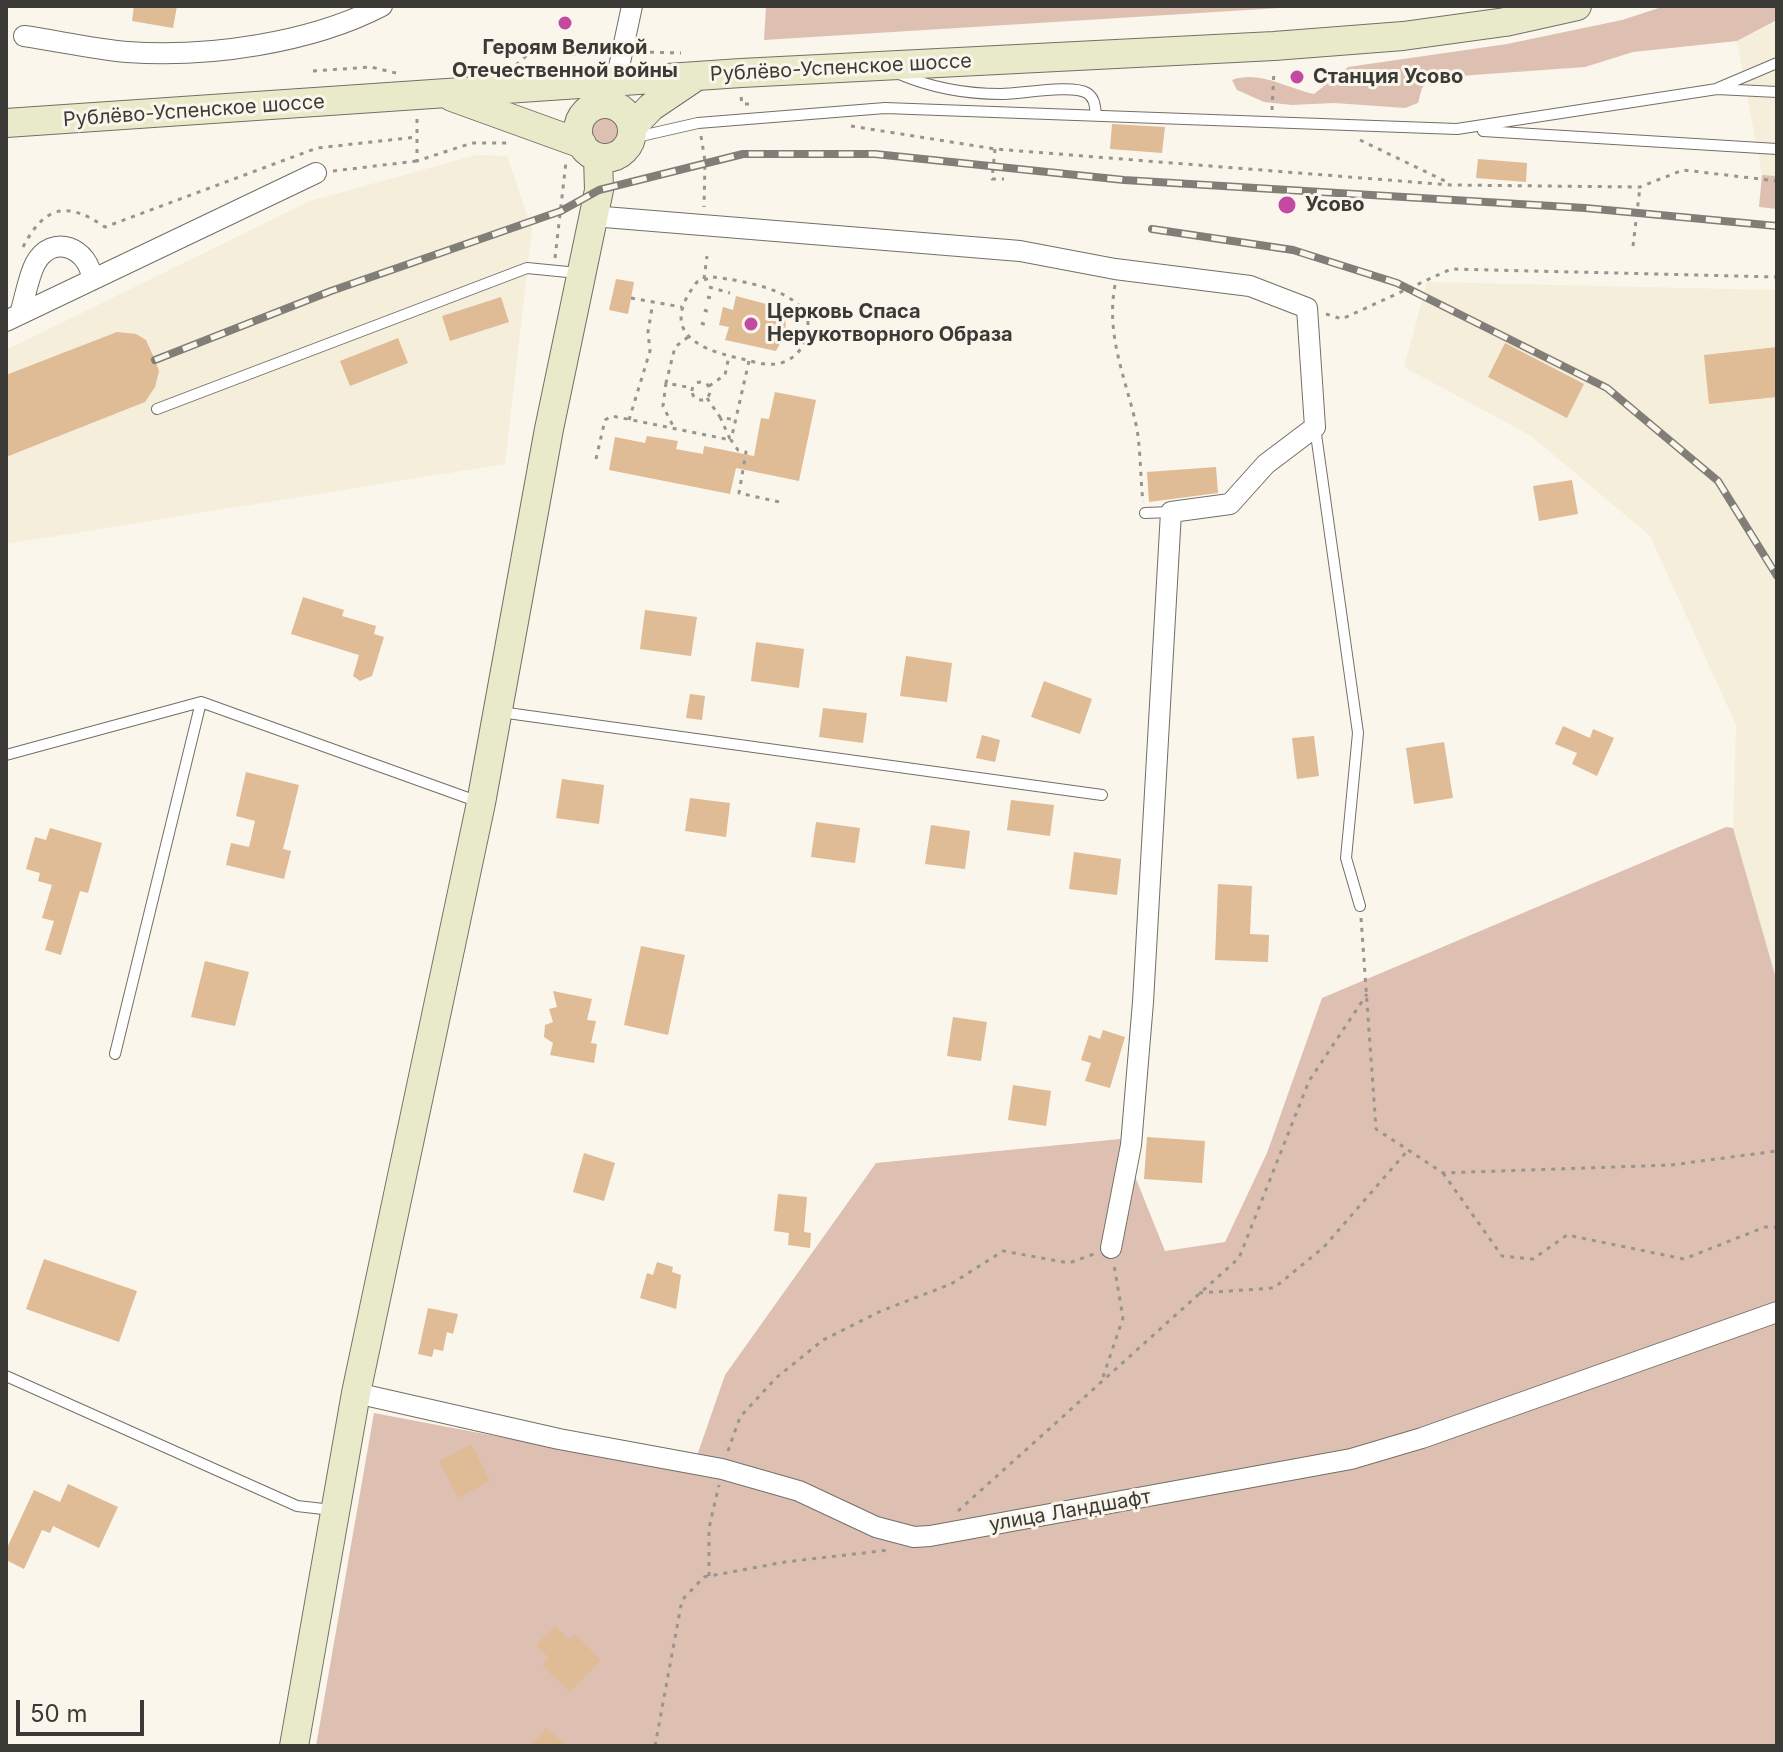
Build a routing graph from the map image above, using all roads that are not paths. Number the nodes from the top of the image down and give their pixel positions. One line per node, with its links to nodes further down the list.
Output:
1 (382, 6): 4 (street)
2 (632, 6): 11 (street)
3 (1577, 6): 6 (street, Рублёво-Успенское шоссе)
4 (24, 36)
5 (1777, 63): 8 (lane)
6 (878, 66): 7 (street, Рублёво-Успенское шоссе); 12 (lane)
7 (697, 76): 11 (street, Рублёво-Успенское шоссе); 17 (street)
8 (1717, 89): 10 (lane); 16 (lane)
9 (440, 92): 11 (street, Рублёво-Успенское шоссе); 15 (street, Рублёво-Успенское шоссе); 18 (street)
10 (1777, 92)
11 (613, 93): 17 (street); 18 (street)
12 (1096, 115): 16 (lane); 17 (lane)
13 (6, 116): 15 (lane)
14 (6, 123): 15 (street, Рублёво-Успенское шоссе)
15 (39, 123)
16 (1457, 129): 19 (lane)
17 (632, 132): 18 (street)
18 (582, 149): 21 (street)
19 (1777, 149)
20 (316, 173): 23 (street)
21 (592, 216): 22 (street); 26 (street)
22 (582, 266): 25 (lane); 30 (street)
23 (92, 280): 24 (street); 24 (street)
24 (13, 317)
25 (157, 409)
26 (1315, 427): 27 (street); 34 (lane)
27 (1171, 512): 28 (lane); 36 (street)
28 (1145, 513)
29 (201, 702): 31 (lane); 33 (lane); 35 (lane)
30 (500, 712): 32 (lane); 33 (street)
31 (6, 755)
32 (1102, 795)
33 (481, 803): 39 (street)
34 (1360, 906)
35 (115, 1054)
36 (1111, 1248)
37 (1777, 1312): 39 (street, улица Ландшафт)
38 (6, 1376): 40 (lane)
39 (356, 1393): 40 (street)
40 (334, 1511): 41 (street)
41 (294, 1746)

